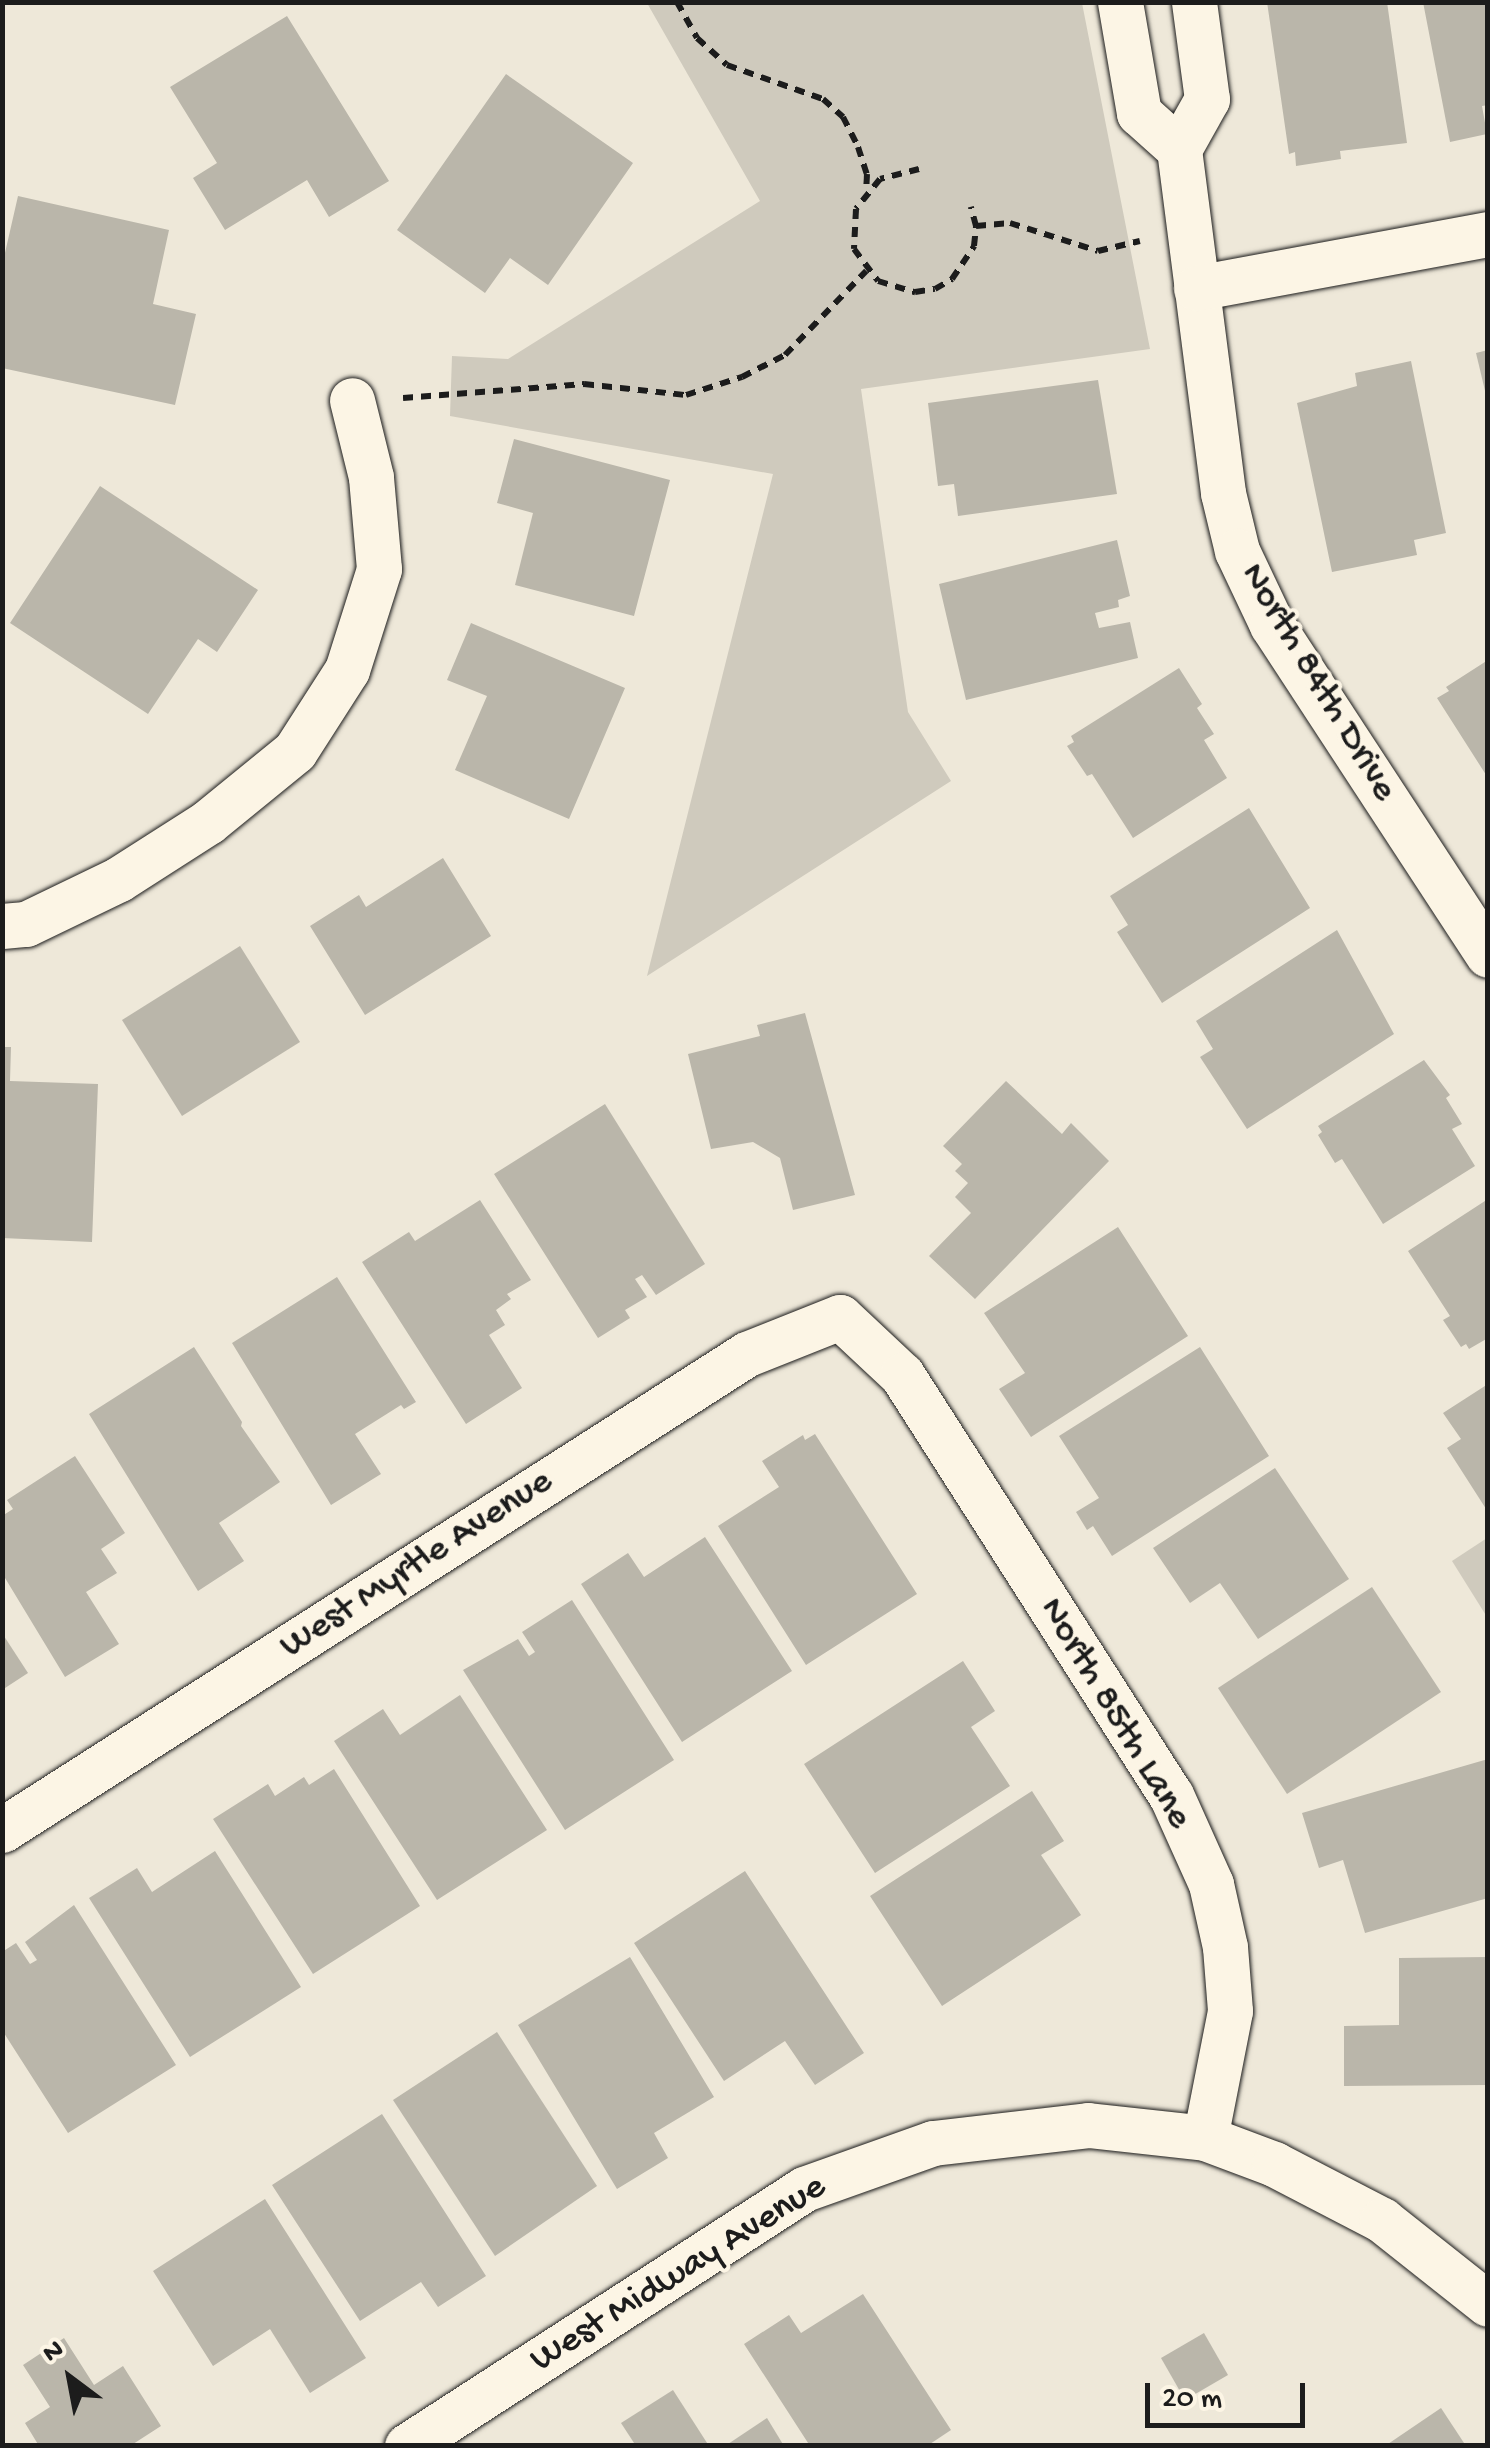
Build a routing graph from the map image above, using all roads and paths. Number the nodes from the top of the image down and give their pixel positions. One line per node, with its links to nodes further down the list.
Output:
1 (677, 2): 6 (path)
2 (1120, 2): 4 (street)
3 (1194, 2): 4 (street)
4 (1179, 149): 9 (street, North 84th Drive)
5 (918, 169): 6 (path)
6 (866, 192): 11 (path)
7 (971, 207): 8 (path)
8 (976, 226): 9 (path); 11 (path)
9 (1190, 231): 12 (street, North 84th Drive)
10 (1488, 234): 12 (street)
11 (866, 271): 13 (path)
12 (1196, 288): 15 (street, North 84th Drive)
13 (352, 400): 14 (street)
14 (2, 926)
15 (1488, 955)
16 (840, 1317): 17 (street, West Myrtle Avenue); 18 (street, North 85th Lane)
17 (2, 1830)
18 (1205, 2138): 19 (street); 20 (street, West Midway Avenue)
19 (1488, 2304)
20 (406, 2446)

